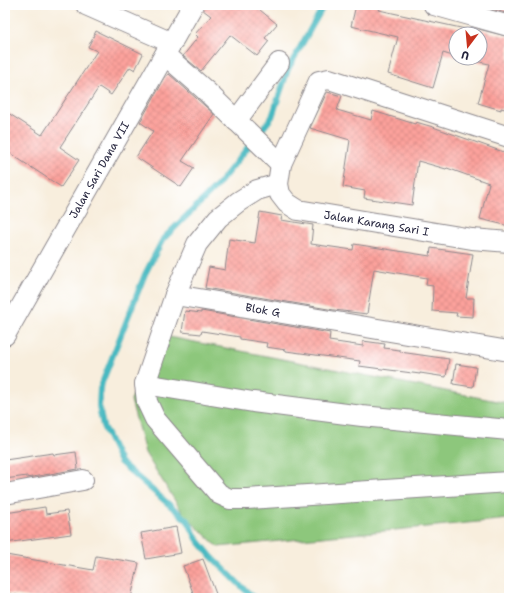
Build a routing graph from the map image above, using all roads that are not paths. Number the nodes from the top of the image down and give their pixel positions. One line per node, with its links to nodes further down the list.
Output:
1 (86, 5): 5 (street)
2 (193, 5): 5 (street, Jalan Sari Dana VII)
3 (434, 5): 4 (street)
4 (509, 26)
5 (168, 49): 7 (street); 13 (street, Jalan Sari Dana VII)
6 (279, 63): 7 (street)
7 (236, 121): 9 (street)
8 (509, 137): 9 (street)
9 (276, 159): 10 (street)
10 (278, 184): 11 (street, Jalan Karang Sari I); 12 (street)
11 (509, 242)
12 (174, 295): 14 (street, Blok G); 15 (street)
13 (5, 335)
14 (509, 351)
15 (145, 384): 16 (street); 18 (street)
16 (509, 430)
17 (83, 480): 19 (street)
18 (509, 482)
19 (5, 494)

